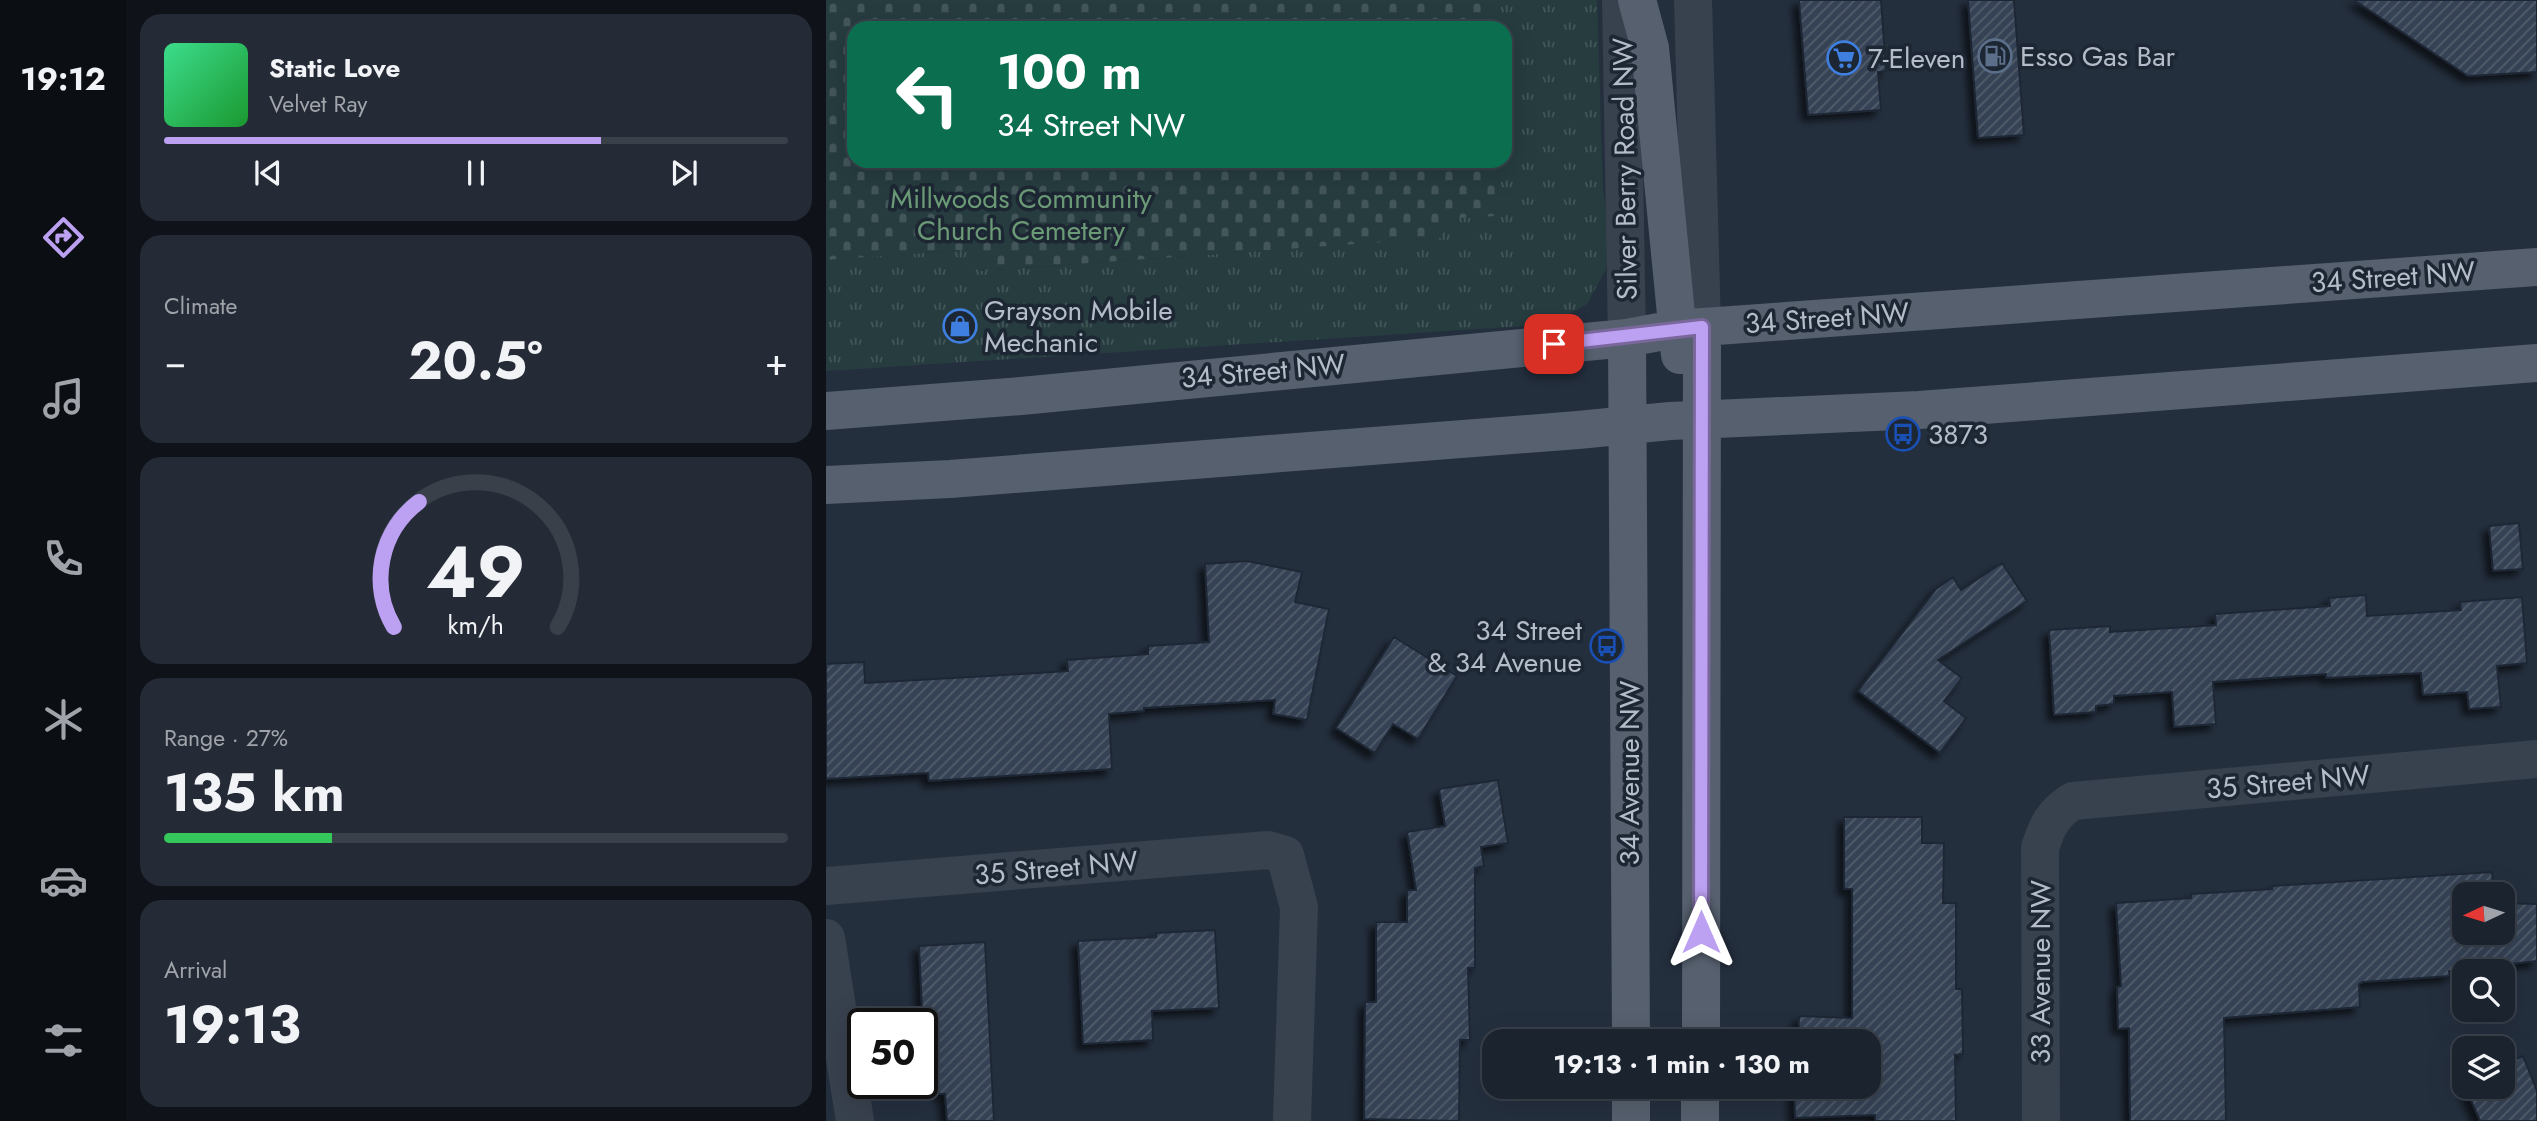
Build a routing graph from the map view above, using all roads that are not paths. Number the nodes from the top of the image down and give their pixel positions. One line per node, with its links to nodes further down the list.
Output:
1 (1621, 0): 6 (street, Silver Berry Road NW)
2 (1637, 0): 5 (main road)
3 (1693, 0): 5 (street)
4 (2537, 267): 5 (main road, 34 Street NW)
5 (1689, 328): 6 (main road, 34 Street NW); 9 (main road)
6 (1627, 338): 8 (main road, 34 Street NW); 10 (main road, 34 Avenue NW)
7 (2537, 363): 9 (main road)
8 (826, 411)
9 (1704, 418): 10 (main road); 17 (main road)
10 (1627, 426): 11 (main road); 16 (main road, 34 Avenue NW)
11 (826, 485)
12 (2537, 759): 13 (street, 35 Street NW)
13 (2048, 824): 24 (street, 33 Avenue NW)
14 (826, 886): 21 (street, 35 Street NW)
15 (826, 938): 20 (street)
16 (1631, 1029)
17 (1701, 1029)
18 (1631, 1099): 22 (main road)
19 (1700, 1099): 23 (main road)
20 (855, 1121)
21 (1292, 1121)
22 (1631, 1121)
23 (1700, 1121)
24 (2041, 1121)

